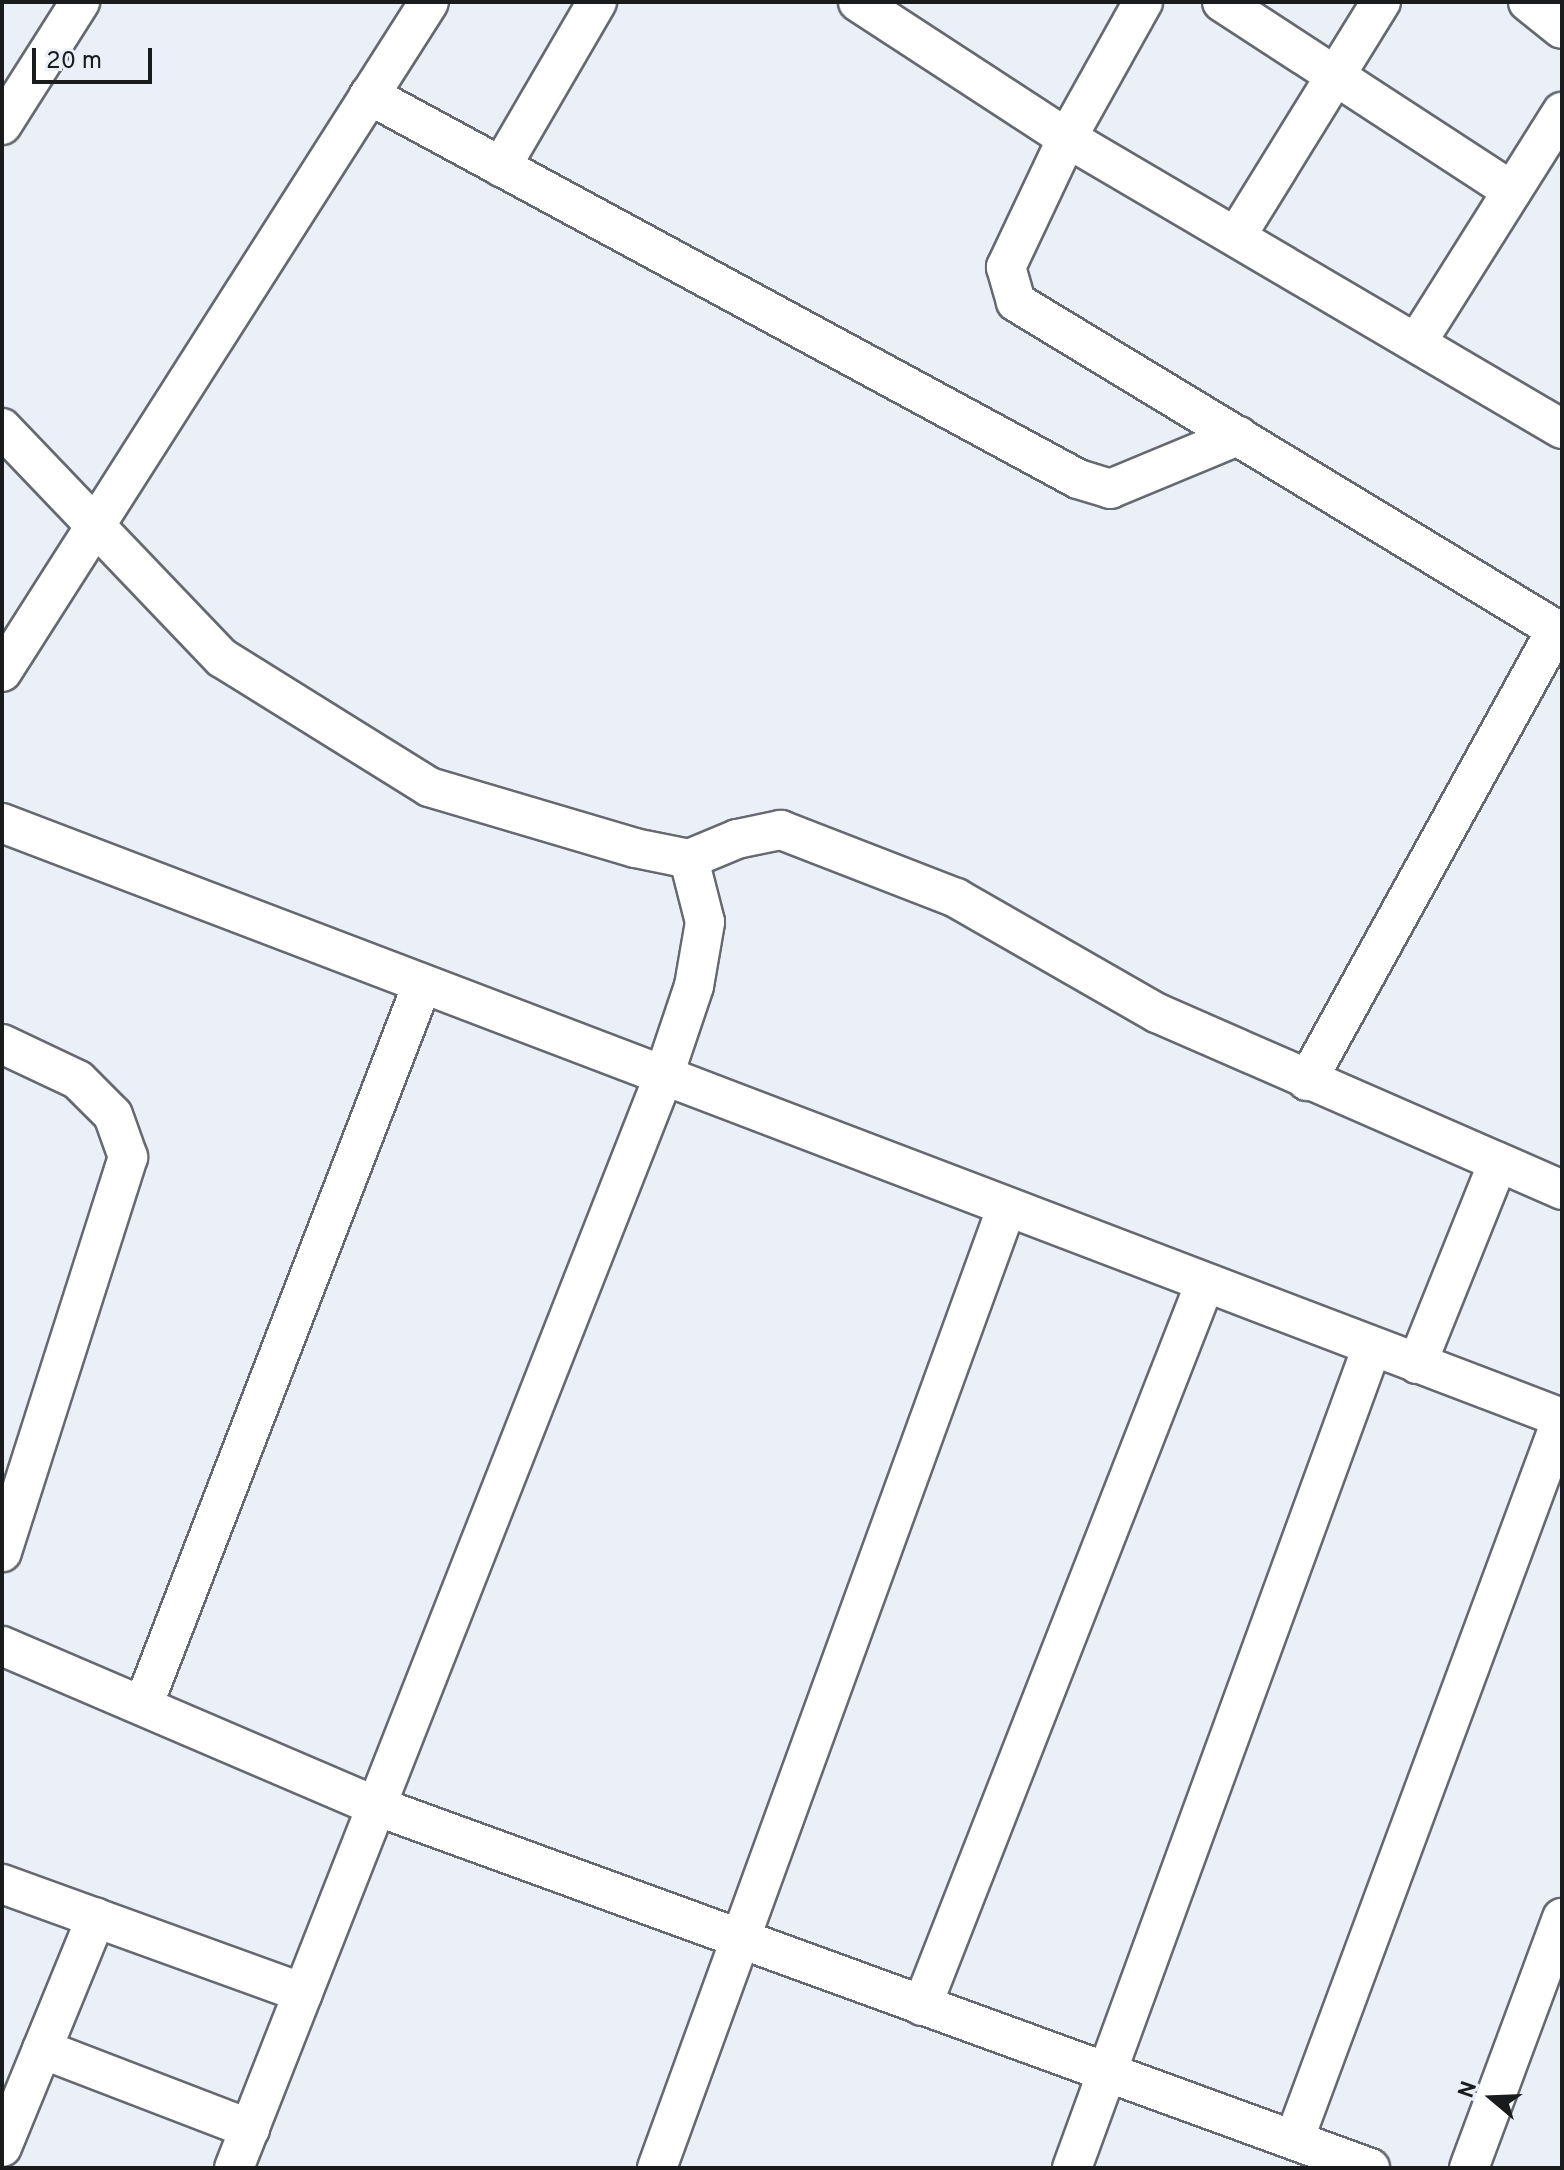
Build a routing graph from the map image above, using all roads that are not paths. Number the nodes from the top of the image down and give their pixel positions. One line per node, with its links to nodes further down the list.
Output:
1 (80, 2): 13 (street)
2 (429, 2): 11 (street)
3 (597, 2): 15 (street)
4 (1143, 2): 14 (street)
5 (1222, 2): 10 (street)
6 (1381, 2): 10 (street)
7 (1528, 2): 9 (street)
8 (860, 3): 14 (street)
9 (1562, 29)
10 (1334, 77): 16 (street); 17 (street)
11 (369, 95): 15 (street); 22 (street)
12 (1562, 112): 16 (street)
13 (2, 125)
14 (1067, 138): 17 (street); 21 (street)
15 (501, 167): 21 (street)
16 (1512, 191): 18 (street)
17 (1237, 235): 18 (street)
18 (1417, 342): 20 (street)
19 (2, 428): 22 (street)
20 (1562, 429)
21 (1238, 436): 23 (street)
22 (96, 523): 24 (street); 26 (street)
23 (1559, 631): 30 (street)
24 (2, 672)
25 (2, 823): 27 (street)
26 (689, 859): 29 (street); 30 (street)
27 (422, 985): 29 (street); 40 (street)
28 (2, 1044): 38 (street)
29 (663, 1078): 33 (street); 41 (street)
30 (1307, 1081): 31 (street)
31 (1498, 1163): 32 (street); 36 (street)
32 (1562, 1190)
33 (1006, 1209): 34 (street); 45 (street)
34 (1205, 1283): 35 (street); 47 (street)
35 (1372, 1347): 36 (street); 49 (street)
36 (1417, 1364): 37 (street)
37 (1562, 1418): 52 (street)
38 (2, 1552)
39 (2, 1646): 40 (street)
40 (143, 1706): 41 (street)
41 (376, 1806): 45 (street); 46 (street)
42 (2, 1884): 43 (street)
43 (96, 1918): 46 (street); 48 (street)
44 (1562, 1918): 58 (street)
45 (739, 1938): 47 (street); 55 (street)
46 (303, 1993): 51 (street)
47 (922, 2006): 49 (street)
48 (42, 2049): 50 (street); 51 (street)
49 (1107, 2074): 52 (street); 56 (street)
50 (11, 2099): 53 (street)
51 (250, 2129): 54 (street)
52 (1294, 2140): 57 (street)
53 (2, 2147)
54 (234, 2168)
55 (657, 2168)
56 (1072, 2168)
57 (1370, 2168)
58 (1469, 2168)

